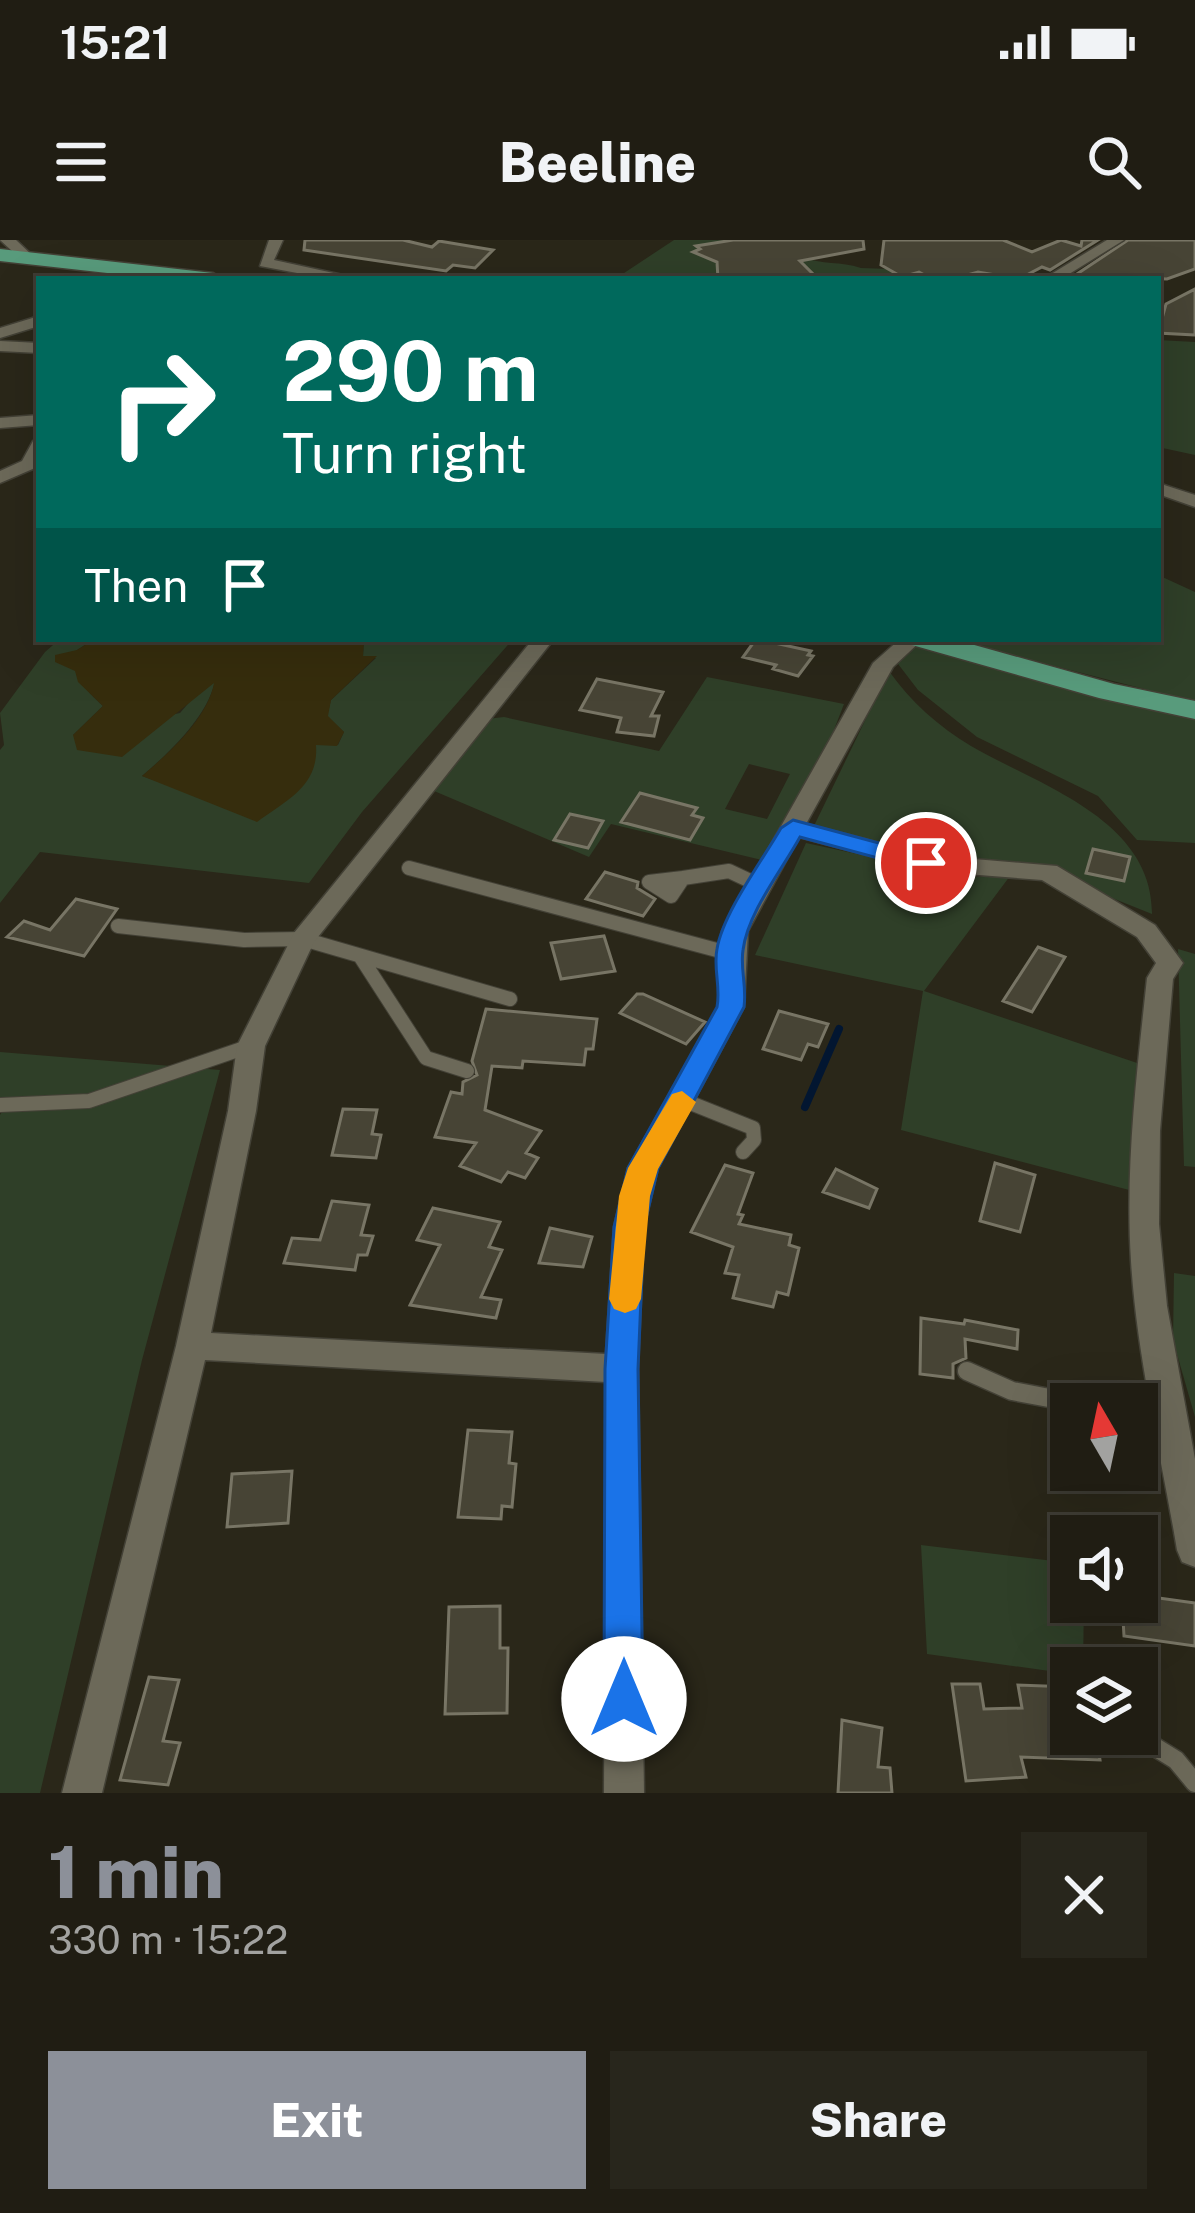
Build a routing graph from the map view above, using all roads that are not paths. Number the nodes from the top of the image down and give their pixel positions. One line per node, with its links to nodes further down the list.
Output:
1 (7, 240): 5 (street)
2 (275, 240): 7 (street)
3 (1117, 240): 8 (street)
4 (0, 255): 5 (main road)
5 (28, 258): 6 (main road)
6 (187, 276)
7 (338, 276)
8 (1055, 276)
9 (36, 322): 10 (street)
10 (0, 333)
11 (0, 346): 12 (street)
12 (36, 348)
13 (36, 420): 14 (street)
14 (0, 423)
15 (36, 451): 16 (street)
16 (0, 478)
17 (1161, 489): 18 (street)
18 (1195, 501)
19 (542, 642): 28 (street)
20 (909, 642): 23 (street)
21 (933, 642): 22 (main road)
22 (1195, 710)
23 (793, 828): 26 (street); 42 (street)
24 (409, 868): 29 (lane)
25 (683, 878): 26 (lane)
26 (763, 887): 29 (street)
27 (118, 926): 28 (lane)
28 (303, 939): 30 (lane); 32 (street)
29 (728, 953): 34 (street)
30 (360, 956): 31 (lane); 33 (lane)
31 (510, 999)
32 (251, 1046): 35 (lane); 37 (street)
33 (467, 1070)
34 (683, 1100): 36 (lane); 38 (street)
35 (0, 1106)
36 (743, 1152)
37 (192, 1346): 38 (street); 46 (street)
38 (622, 1369): 47 (street)
39 (967, 1371): 40 (lane)
40 (1050, 1398)
41 (1158, 1418): 42 (lane)
42 (1171, 1421): 43 (street)
43 (1195, 1550)
44 (1158, 1749): 45 (lane)
45 (1195, 1783)
46 (82, 1793)
47 (624, 1793)

